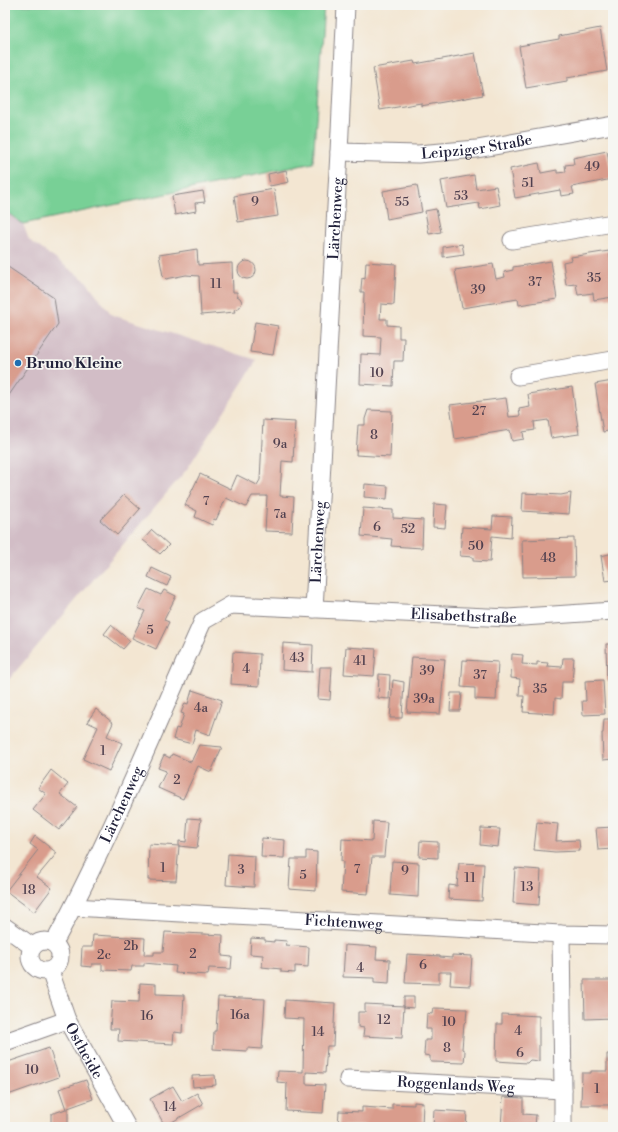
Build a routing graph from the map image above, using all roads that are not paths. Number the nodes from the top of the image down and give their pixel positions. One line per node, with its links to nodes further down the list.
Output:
1 (346, 5): 3 (street, Lärchenweg)
2 (613, 125): 3 (street, Leipziger Straße)
3 (340, 152): 8 (street, Lärchenweg)
4 (613, 223): 5 (street)
5 (512, 240)
6 (613, 360): 7 (street)
7 (518, 376)
8 (314, 609): 9 (street, Elisabethstraße); 10 (street, Lärchenweg)
9 (613, 611)
10 (73, 907): 12 (street, Fichtenweg); 14 (street, Lärchenweg)
11 (5, 927): 15 (street)
12 (562, 934): 13 (street, Fichtenweg); 20 (street)
13 (613, 935)
14 (54, 943): 15 (street); 16 (street)
15 (33, 947): 16 (street)
16 (50, 971): 17 (street, Ostheide)
17 (67, 1020): 18 (street); 21 (street, Ostheide)
18 (5, 1042)
19 (348, 1079): 20 (street, Roggenlands Weg)
20 (563, 1090): 22 (street)
21 (127, 1127)
22 (563, 1127)

